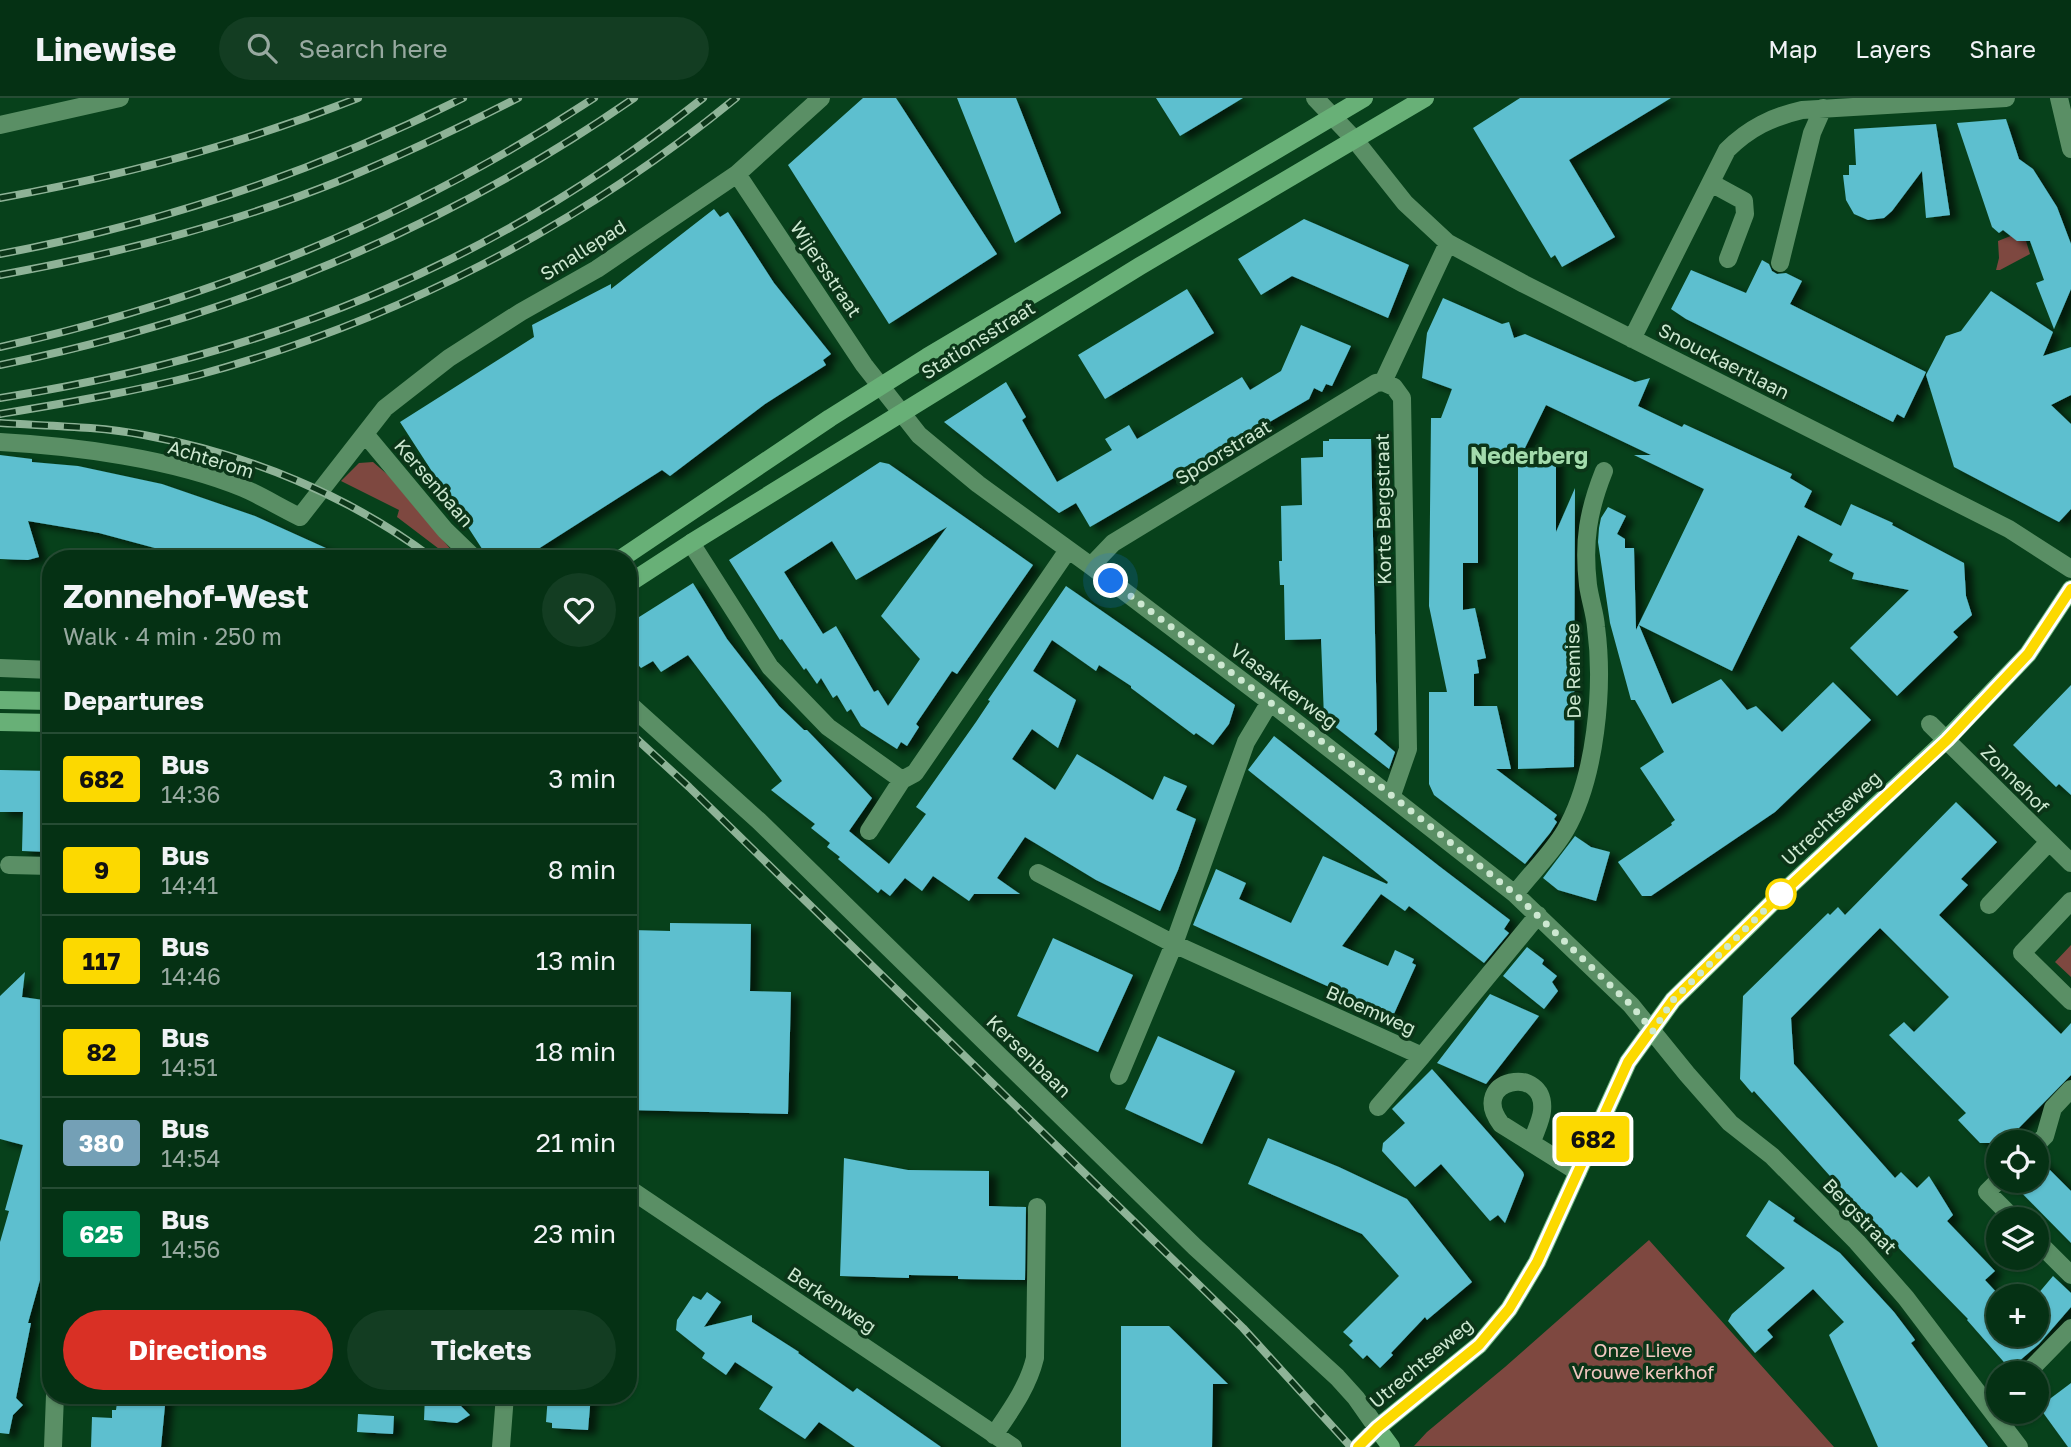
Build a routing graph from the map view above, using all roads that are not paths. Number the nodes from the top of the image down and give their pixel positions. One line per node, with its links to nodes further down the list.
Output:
1 (120, 98): 10 (street)
2 (821, 98): 13 (street, Smallepad)
3 (1315, 98): 9 (street)
4 (1364, 98): 9 (main road, Stationsstraat)
5 (1425, 98): 11 (main road, Stationsstraat)
6 (2006, 98): 8 (street)
7 (2059, 98): 12 (street)
8 (1823, 108): 14 (street); 17 (street)
9 (1333, 117): 11 (street); 20 (main road, Stationsstraat)
10 (0, 125)
11 (1355, 140): 15 (street, Snouckaertlaan); 21 (main road, Stationsstraat)
12 (2071, 149)
13 (737, 174): 20 (street, Wijersstraat); 22 (street, Smallepad)
14 (1711, 183): 16 (street); 18 (street)
15 (1448, 243): 18 (street, Snouckaertlaan); 19 (street)
16 (1728, 259)
17 (1780, 263)
18 (1632, 339): 30 (street, Snouckaertlaan)
19 (1383, 383): 29 (street, Spoorstraat); 44 (street, Korte Bergstraat)
20 (880, 387): 21 (street, Vlasakkerweg); 27 (main road, Stationsstraat)
21 (901, 413): 25 (main road, Stationsstraat); 28 (street, Vlasakkerweg)
22 (365, 434): 23 (street, Achterom); 26 (street, Kersenbaan)
23 (0, 442)
24 (1604, 471): 51 (street, De Remise)
25 (691, 543): 31 (main road, Stationsstraat); 43 (street)
26 (466, 550)
27 (634, 550)
28 (1068, 550): 29 (street, Vlasakkerweg); 43 (street)
29 (1091, 566): 37 (street, Vlasakkerweg)
30 (2071, 569)
31 (637, 578)
32 (2071, 589): 42 (main road, Utrechtseweg)
33 (0, 668): 34 (street)
34 (42, 670)
35 (0, 700): 36 (main road)
36 (42, 701)
37 (1270, 702): 44 (street, Vlasakkerweg); 55 (street)
38 (637, 712): 77 (street, Kersenbaan)
39 (0, 722): 40 (main road)
40 (42, 723)
41 (1930, 724): 42 (street, Zonnehof)
42 (1947, 740): 46 (street, Zonnehof); 57 (main road, Utrechtseweg)
43 (902, 780): 45 (street)
44 (1392, 795): 51 (street, Vlasakkerweg)
45 (869, 831)
46 (2049, 842): 47 (street, Zonnehof); 53 (street)
47 (2071, 863)
48 (9, 865): 49 (street)
49 (42, 866)
50 (1038, 873): 55 (street, Bloemweg)
51 (1515, 894): 54 (street, Vlasakkerweg)
52 (2071, 901): 56 (street)
53 (1989, 905)
54 (1538, 915): 57 (street, Vlasakkerweg); 58 (street, Bloemweg)
55 (1174, 944): 58 (street, Bloemweg); 59 (street)
56 (2071, 1001)
57 (1653, 1031): 64 (main road, Utrechtseweg); 73 (street, Bergstraat)
58 (1422, 1056): 61 (street)
59 (1119, 1076)
60 (2071, 1089): 62 (street)
61 (1378, 1107)
62 (2045, 1130)
63 (1532, 1142): 64 (street)
64 (1578, 1172): 77 (main road, Utrechtseweg)
65 (1988, 1193): 68 (street)
66 (637, 1194): 78 (street, Berkenweg)
67 (1037, 1207): 78 (street)
68 (2002, 1207)
69 (2049, 1253): 70 (street)
70 (2071, 1275)
71 (2071, 1328): 72 (street)
72 (2039, 1361)
73 (1986, 1395)
74 (55, 1404): 79 (street)
75 (504, 1404): 80 (street)
76 (2006, 1424): 84 (street, Bergstraat)
77 (1377, 1428): 82 (street, Utrechtseweg); 83 (main road, Kersenbaan)
78 (994, 1435): 81 (street, Berkenweg)
79 (53, 1447)
80 (501, 1447)
81 (1013, 1447)
82 (1357, 1447)
83 (1391, 1447)
84 (2019, 1447)

